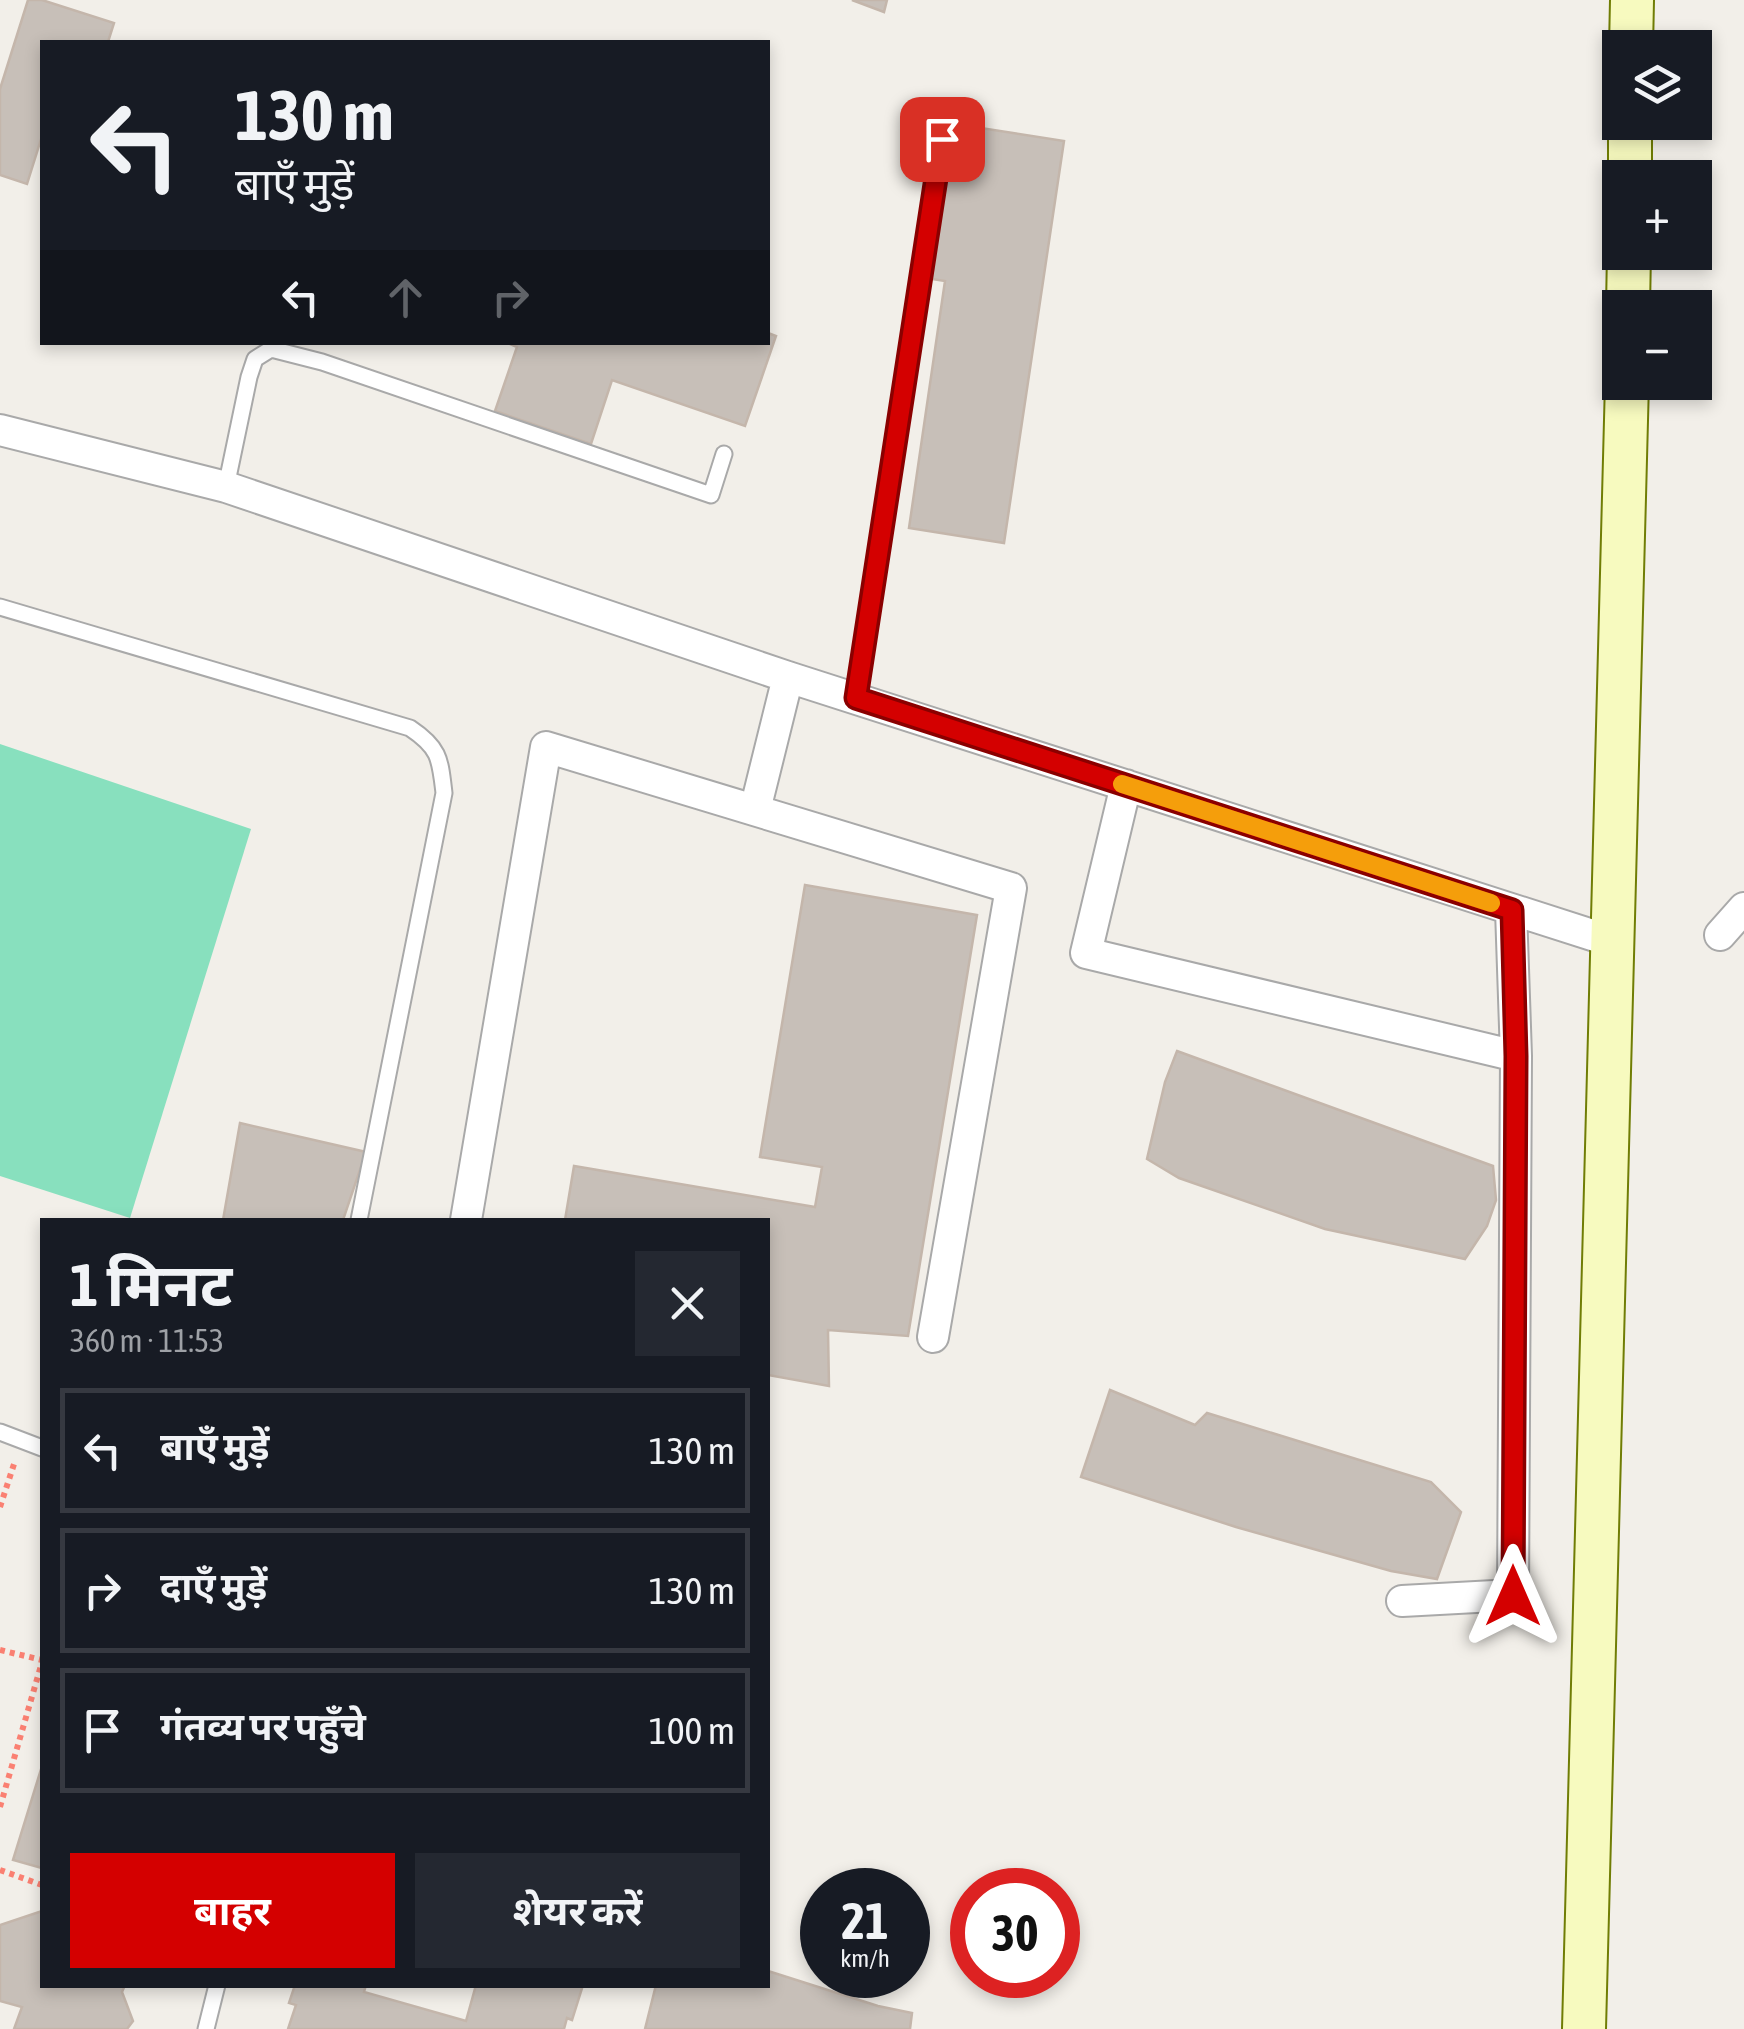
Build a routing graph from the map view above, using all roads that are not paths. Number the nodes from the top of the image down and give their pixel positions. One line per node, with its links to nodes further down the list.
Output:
1 (1632, 0): 2 (street)
2 (1631, 30)
3 (942, 139): 10 (lane)
4 (1626, 400): 16 (street)
5 (0, 430): 7 (street)
6 (724, 454): 7 (lane)
7 (226, 488): 9 (street)
8 (0, 607): 18 (lane)
9 (788, 677): 10 (street); 12 (street)
10 (856, 698): 11 (street)
11 (1126, 785): 14 (street); 17 (street)
12 (754, 810): 19 (street); 20 (street)
13 (1744, 908): 15 (street)
14 (1512, 910): 16 (street); 17 (street)
15 (1720, 934)
16 (1614, 942): 26 (street)
17 (1516, 1056): 23 (street)
18 (360, 1218)
19 (466, 1218)
20 (933, 1337)
21 (0, 1432): 22 (lane)
22 (40, 1447)
23 (1402, 1602)
24 (215, 1988): 25 (lane)
25 (206, 2029)
26 (1584, 2029)

